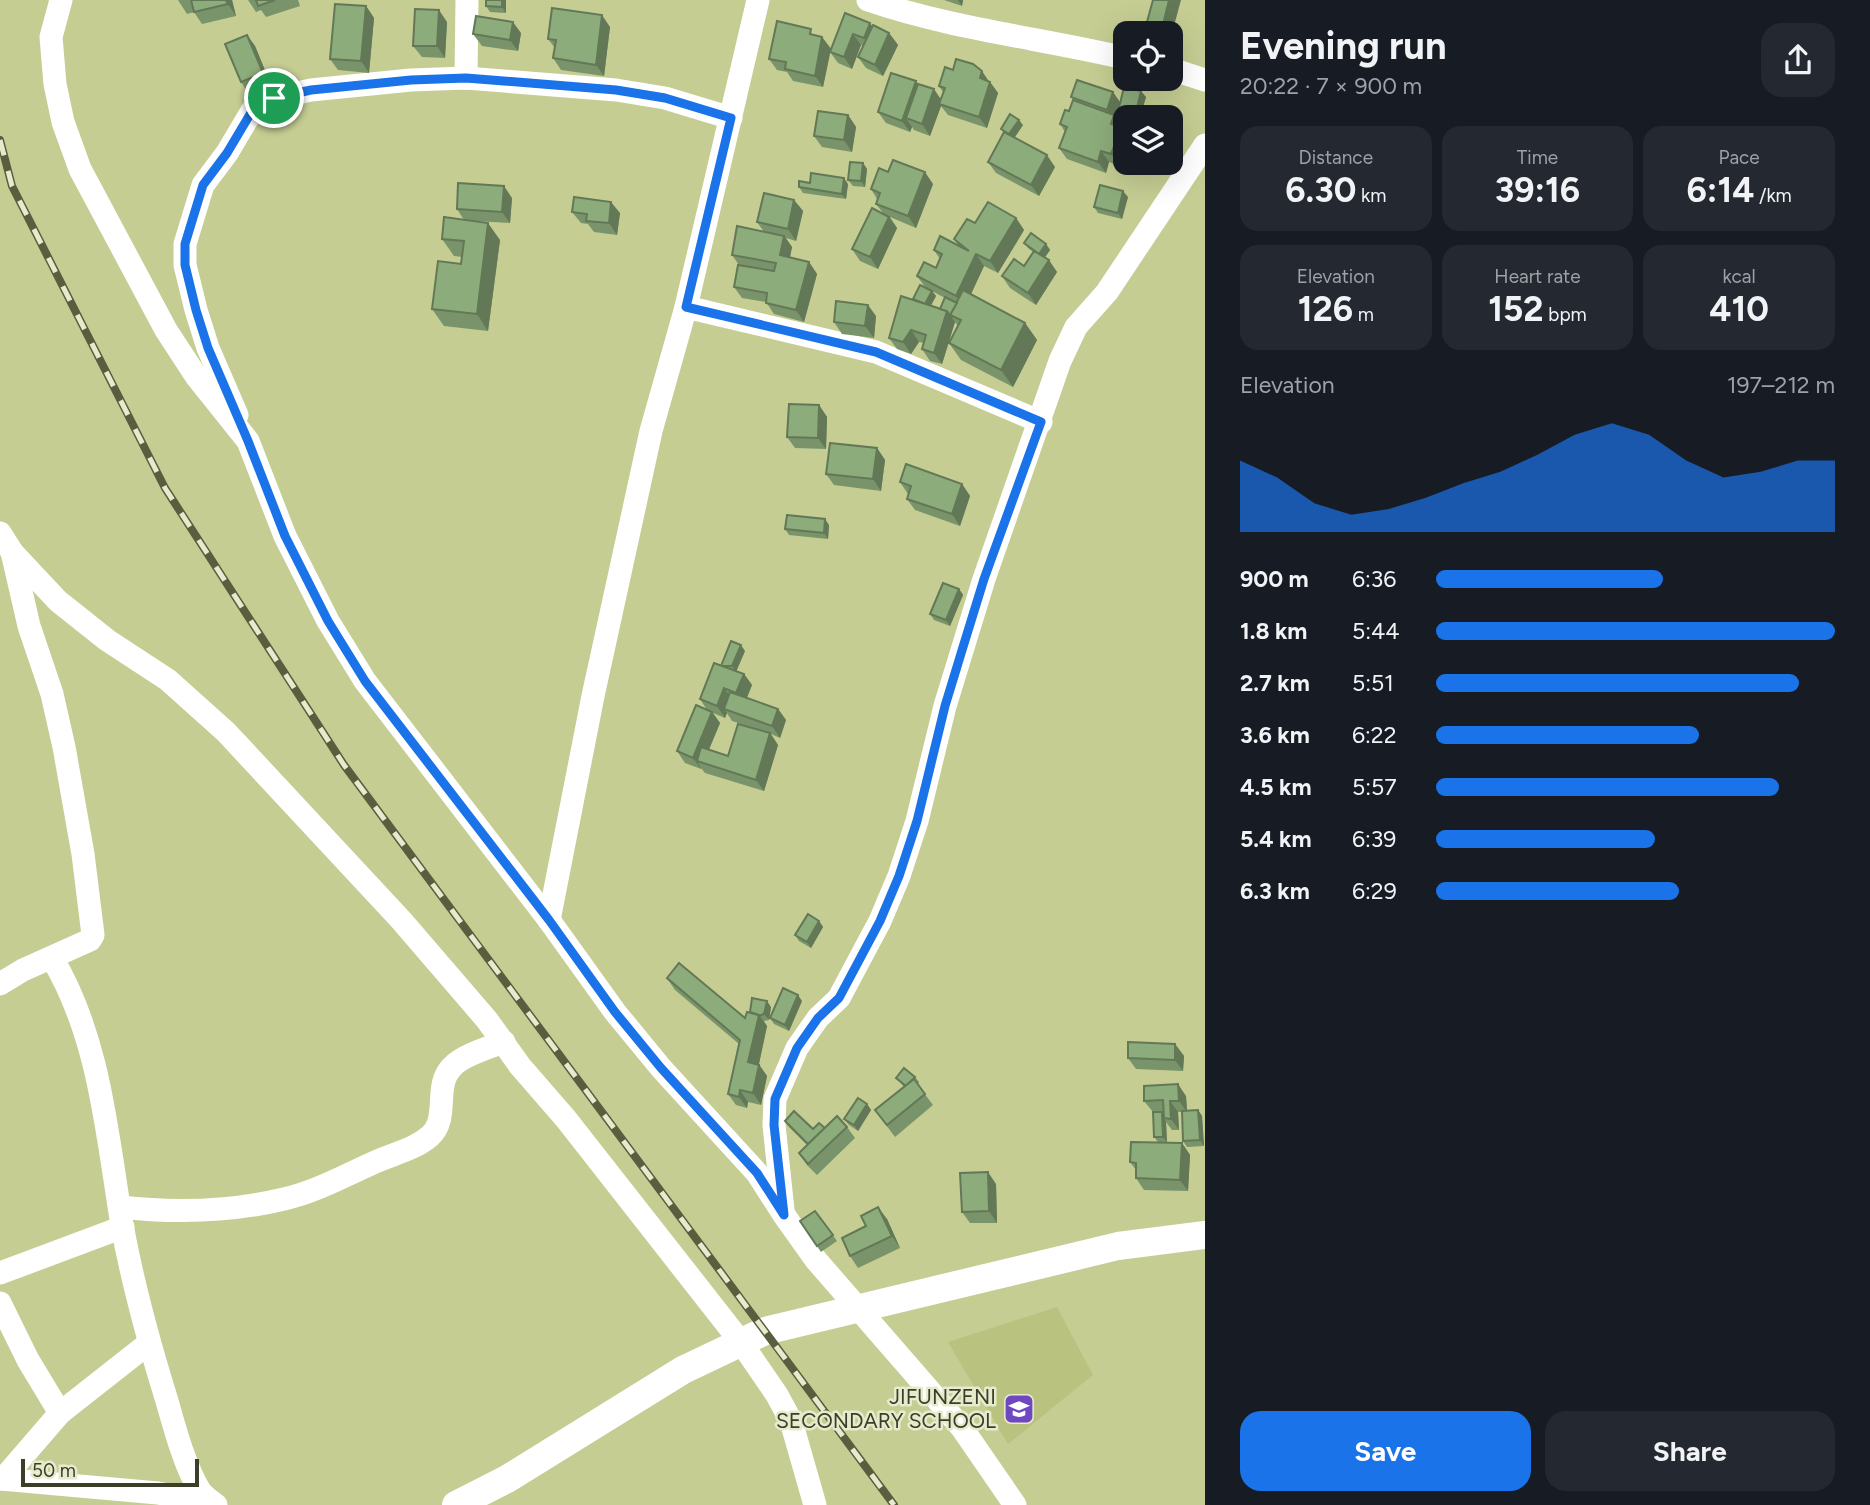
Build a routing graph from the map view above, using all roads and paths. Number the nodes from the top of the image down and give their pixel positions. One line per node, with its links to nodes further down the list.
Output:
1 (61, 0): 13 (street)
2 (467, 0): 7 (street)
3 (758, 0): 9 (street)
4 (868, 0): 5 (street)
5 (1113, 55)
6 (1183, 73): 8 (street)
7 (466, 78): 9 (street); 13 (street)
8 (1205, 80)
9 (731, 118): 11 (street)
10 (1205, 145): 12 (street)
11 (686, 307): 12 (street); 15 (street)
12 (1041, 422): 19 (street)
13 (248, 441): 15 (street)
14 (6, 542): 16 (street); 18 (street)
15 (549, 920): 19 (street)
16 (52, 958): 17 (street); 20 (street)
17 (0, 984)
18 (504, 1042): 20 (street); 25 (street)
19 (784, 1215): 24 (street)
20 (121, 1217): 22 (street); 26 (street)
21 (1205, 1235): 24 (street)
22 (0, 1273)
23 (0, 1303): 27 (street)
24 (859, 1308): 25 (street); 32 (street)
25 (740, 1341): 30 (street); 31 (street)
26 (149, 1343): 27 (street); 29 (street)
27 (60, 1413): 28 (street)
28 (2, 1479): 29 (street)
29 (203, 1501)
30 (456, 1505)
31 (816, 1505)
32 (1015, 1505)

